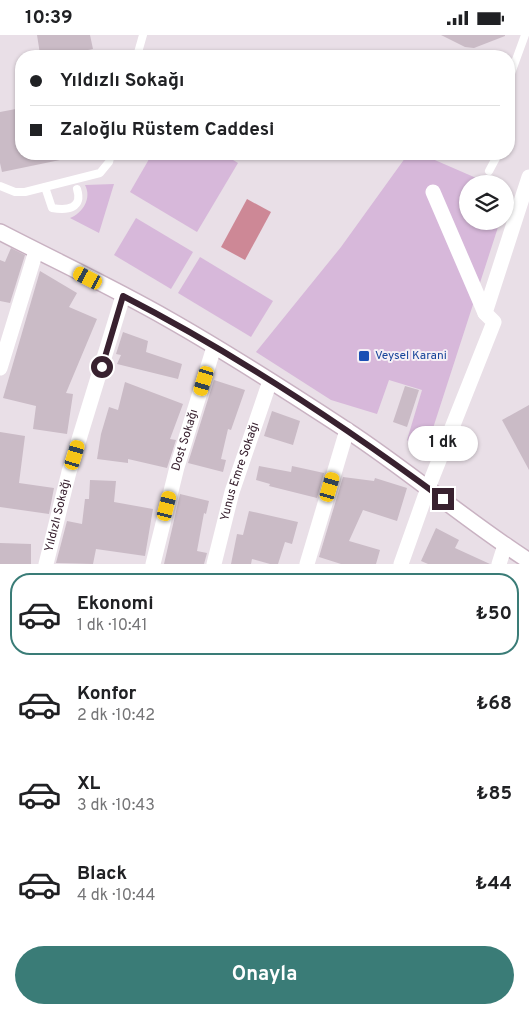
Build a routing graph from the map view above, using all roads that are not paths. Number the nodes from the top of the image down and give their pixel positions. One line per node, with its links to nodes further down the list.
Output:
1 (143, 35): 3 (lane)
2 (525, 35): 4 (lane)
3 (139, 50)
4 (515, 62)
5 (110, 160): 10 (lane)
6 (495, 160): 7 (lane)
7 (489, 171)
8 (529, 177): 16 (street)
9 (0, 185): 10 (lane)
10 (45, 187): 11 (lane)
11 (77, 189)
12 (434, 192): 16 (street)
13 (0, 232): 14 (street)
14 (36, 251): 15 (street); 18 (street)
15 (123, 296): 17 (street); 24 (street, Yıldızlı Sokağı)
16 (485, 313): 21 (street)
17 (214, 347): 19 (street); 25 (street, Dost Sokağı)
18 (0, 368)
19 (270, 381): 20 (street); 26 (street, Yunus Emre Sokağı)
20 (347, 430): 21 (street); 27 (street)
21 (428, 488): 22 (street); 28 (street)
22 (505, 545): 23 (street); 29 (street)
23 (529, 561)
24 (46, 564)
25 (153, 564)
26 (214, 564)
27 (307, 564)
28 (401, 564)
29 (499, 564)

